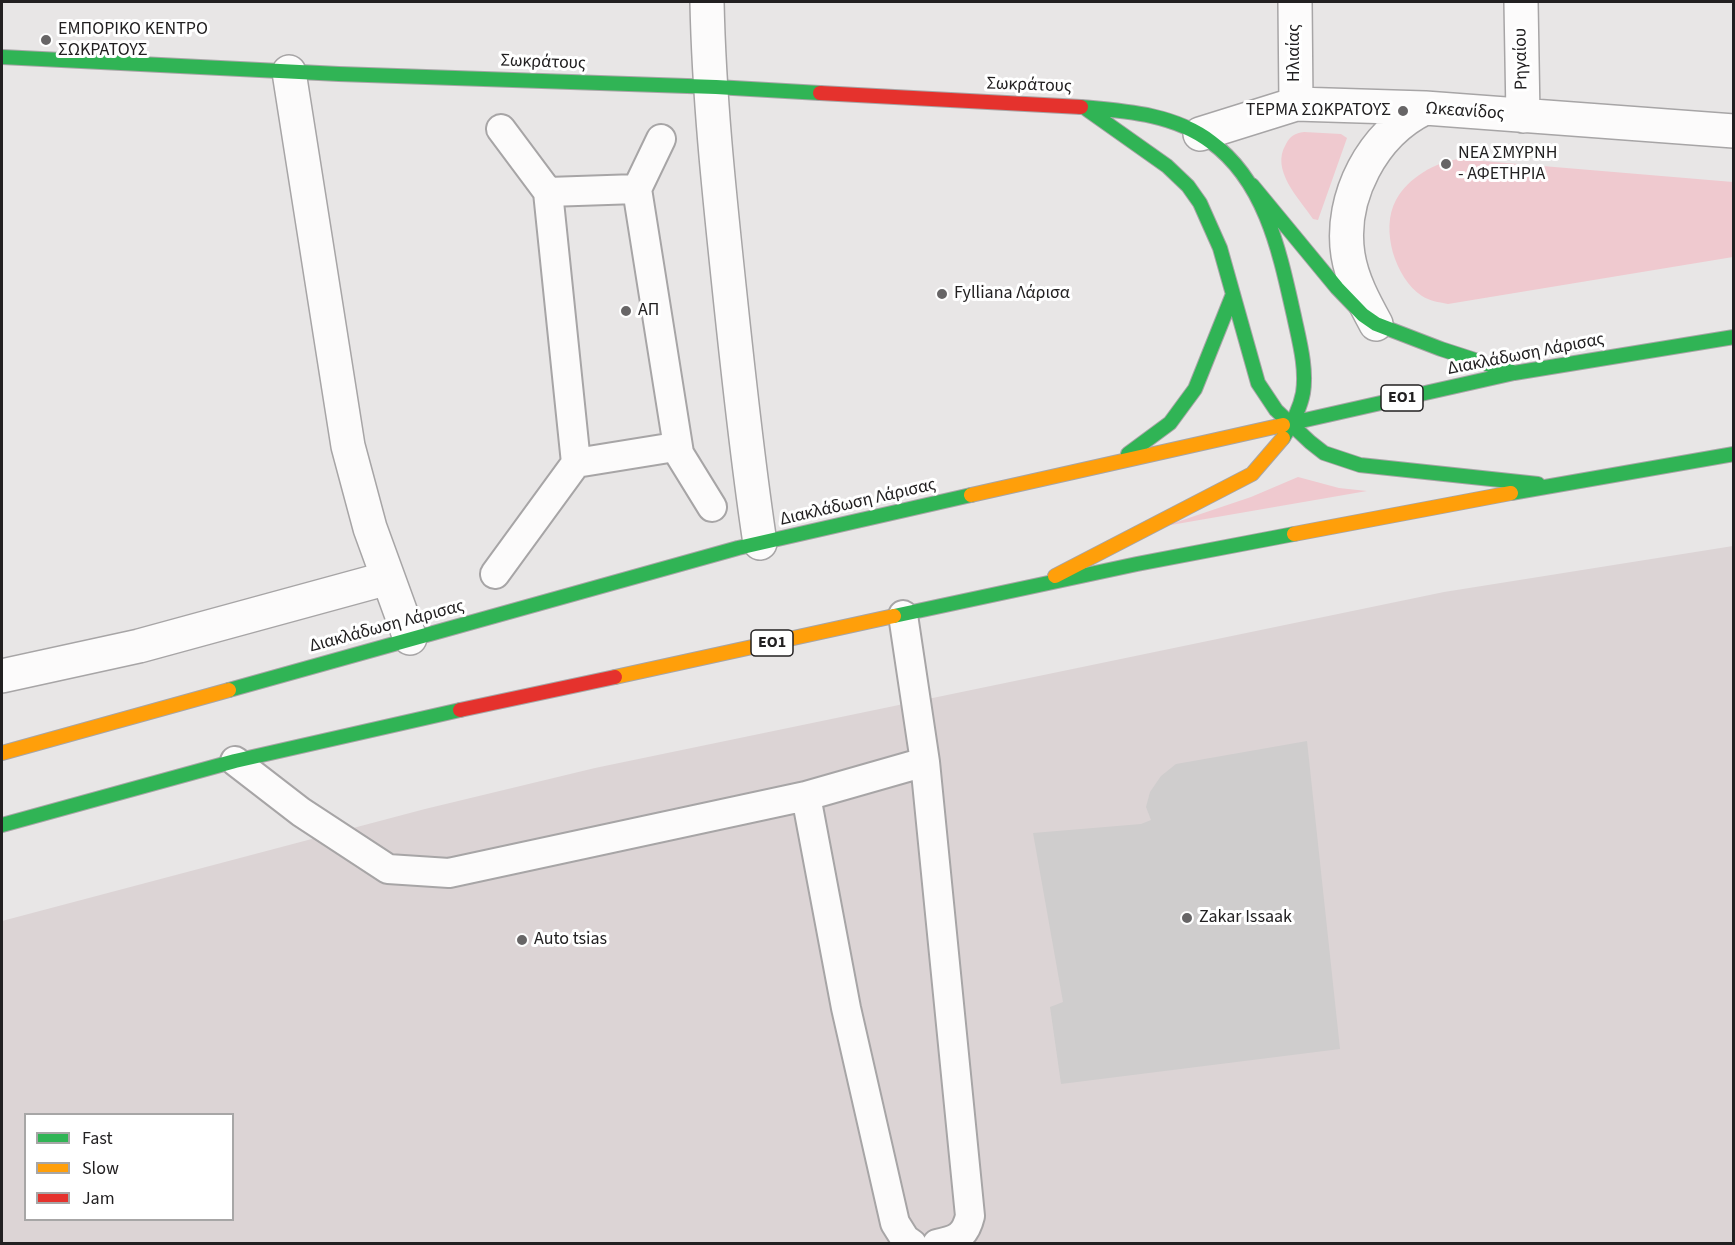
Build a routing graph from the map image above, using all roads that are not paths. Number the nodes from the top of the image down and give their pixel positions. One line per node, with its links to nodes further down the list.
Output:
1 (707, 2): 6 (street)
2 (1295, 2): 7 (street, Ηλιαίας)
3 (1521, 2): 10 (street, Ρηγαίου)
4 (2, 57): 5 (main road, Σωκράτους)
5 (289, 72): 6 (main road, Σωκράτους); 31 (street)
6 (709, 86): 8 (main road, Σωκράτους); 29 (street)
7 (1296, 104): 9 (street, Ωκεανίδος); 13 (street, Ωκεανίδος)
8 (1084, 106): 13 (main road, Σωκράτους); 18 (main road, Σωκράτους)
9 (1425, 108): 10 (street, Ωκεανίδος); 19 (street)
10 (1522, 116): 12 (street, Ωκεανίδος)
11 (501, 129): 17 (lane)
12 (1734, 131)
13 (1200, 135): 15 (main road, Σωκράτους)
14 (661, 139): 16 (lane)
15 (1252, 185): 19 (main road); 22 (main road, Σωκράτους)
16 (637, 189): 17 (lane); 23 (lane)
17 (548, 192): 26 (lane)
18 (1233, 294): 22 (main road, Σωκράτους); 25 (main road)
19 (1376, 324): 21 (main road)
20 (1734, 337): 21 (main road, Διακλάδωση Λάρισας / ΕΟ1)
21 (1514, 373): 22 (main road, Διακλάδωση Λάρισας / ΕΟ1)
22 (1290, 424): 25 (main road, Διακλάδωση Λάρισας / ΕΟ1); 27 (main road); 32 (main road)
23 (679, 453): 26 (lane); 28 (lane)
24 (1734, 454): 27 (main road, ΕΟ1)
25 (1117, 462): 29 (main road, Διακλάδωση Λάρισας / ΕΟ1)
26 (576, 463): 30 (lane)
27 (1549, 486): 32 (main road, ΕΟ1)
28 (712, 507)
29 (760, 543): 34 (main road, Διακλάδωση Λάρισας / ΕΟ1)
30 (495, 574)
31 (388, 578): 34 (street); 35 (street)
32 (1036, 586): 33 (main road, ΕΟ1)
33 (903, 615): 37 (main road, ΕΟ1); 38 (lane)
34 (410, 638): 36 (main road, Διακλάδωση Λάρισας / ΕΟ1)
35 (2, 676)
36 (2, 753)
37 (235, 761): 39 (lane); 40 (main road, ΕΟ1)
38 (925, 762): 39 (lane); 42 (lane)
39 (806, 796): 41 (lane)
40 (2, 825)
41 (912, 1244)
42 (937, 1244)

